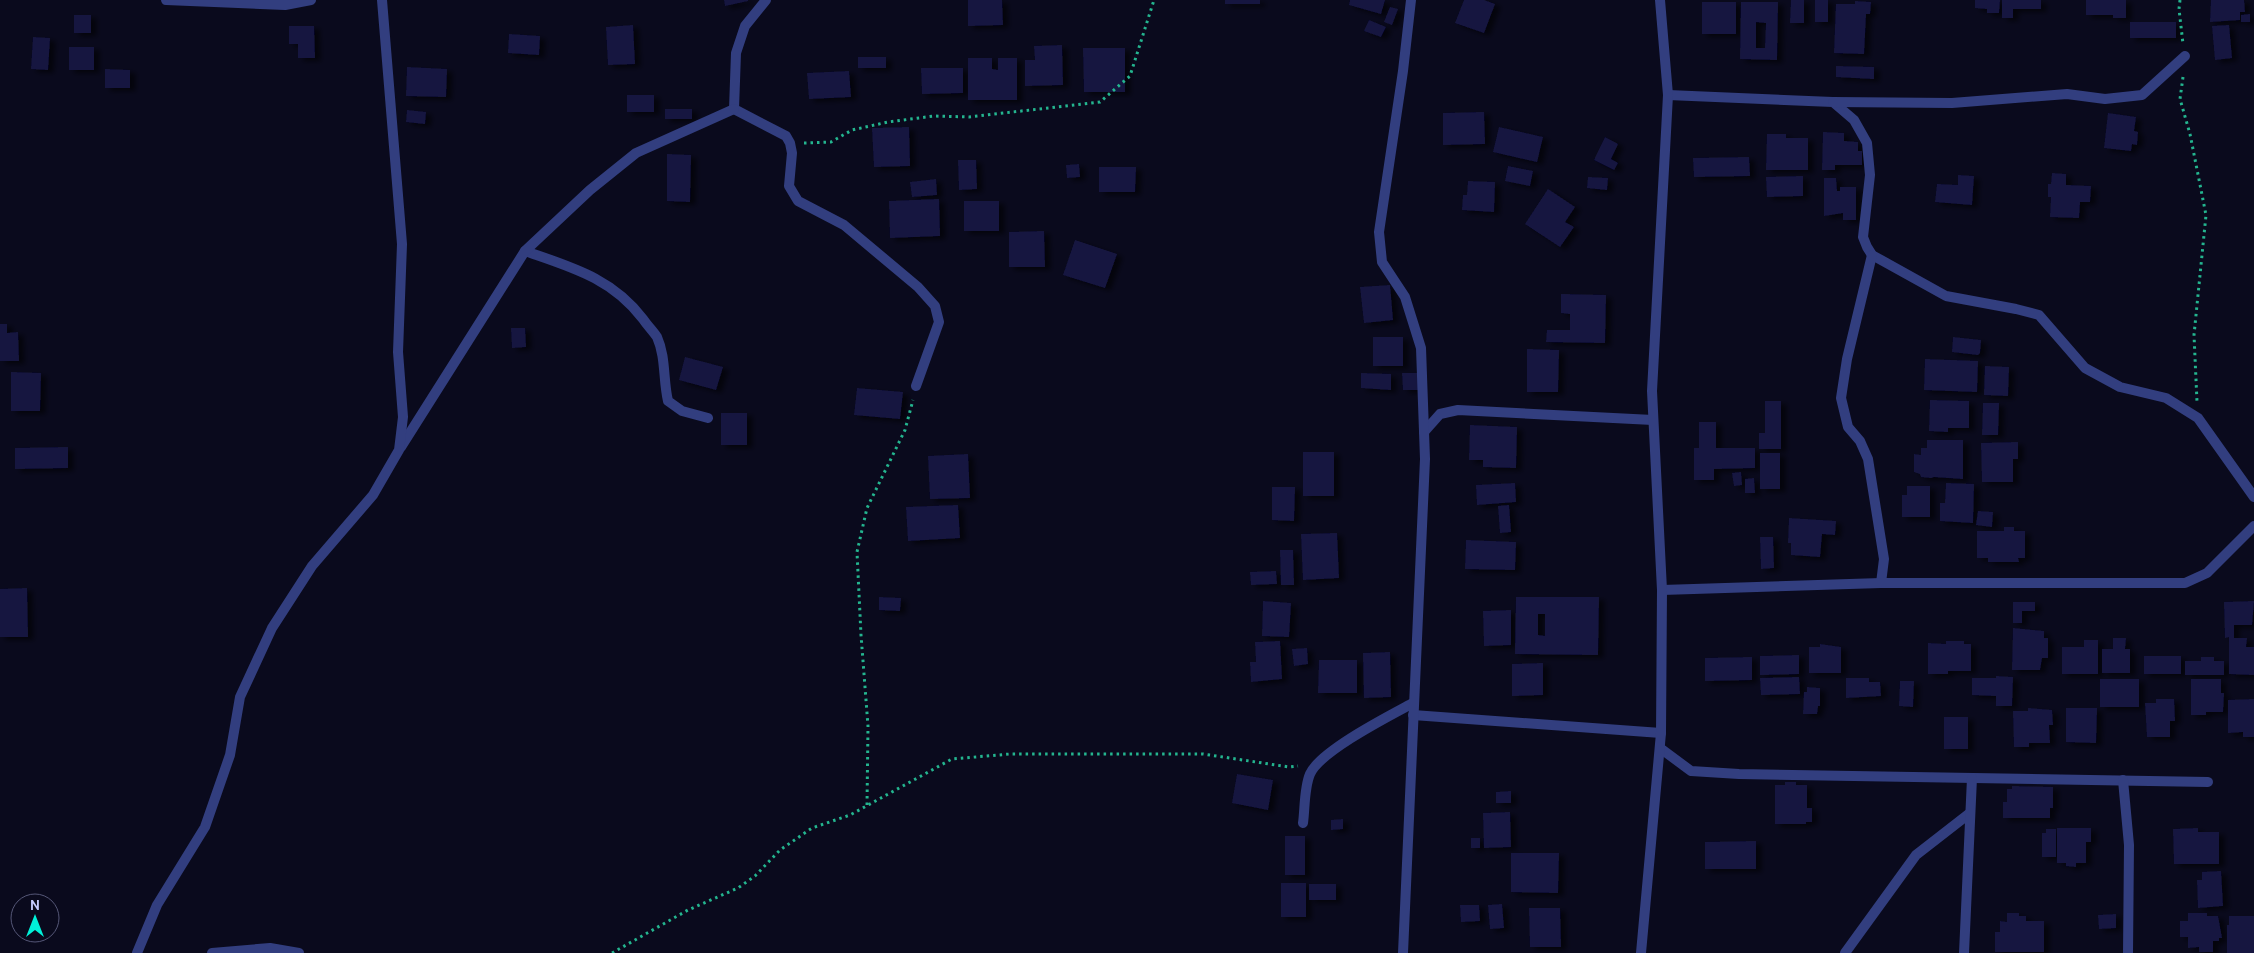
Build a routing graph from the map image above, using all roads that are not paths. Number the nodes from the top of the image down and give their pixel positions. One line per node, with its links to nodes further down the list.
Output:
1 (166, 0): 2 (street)
2 (311, 0)
3 (382, 0): 17 (street)
4 (766, 0): 10 (street)
5 (1411, 0): 16 (street)
6 (1660, 0): 8 (street)
7 (2185, 56): 9 (street)
8 (1668, 95): 9 (street); 15 (street)
9 (1833, 102): 12 (street)
10 (734, 109): 11 (street); 13 (street)
11 (525, 251): 14 (street); 17 (street)
12 (1872, 255): 18 (street); 20 (street)
13 (916, 386)
14 (708, 418)
15 (1654, 420): 16 (street); 21 (street)
16 (1424, 432): 22 (street)
17 (399, 450): 31 (street)
18 (2254, 497)
19 (2254, 526): 20 (street)
20 (1881, 582): 21 (street)
21 (1662, 590): 24 (street)
22 (1413, 703): 23 (street); 30 (street)
23 (1413, 715): 24 (street); 34 (street)
24 (1661, 733): 25 (street)
25 (1660, 748): 26 (street); 35 (street)
26 (1972, 778): 27 (street); 29 (street)
27 (2124, 780): 28 (street); 38 (street)
28 (2208, 782)
29 (1970, 812): 36 (street); 37 (street)
30 (1303, 824)
31 (137, 953)
32 (212, 953): 33 (street)
33 (299, 953)
34 (1403, 953)
35 (1641, 953)
36 (1845, 953)
37 (1964, 953)
38 (2128, 953)

